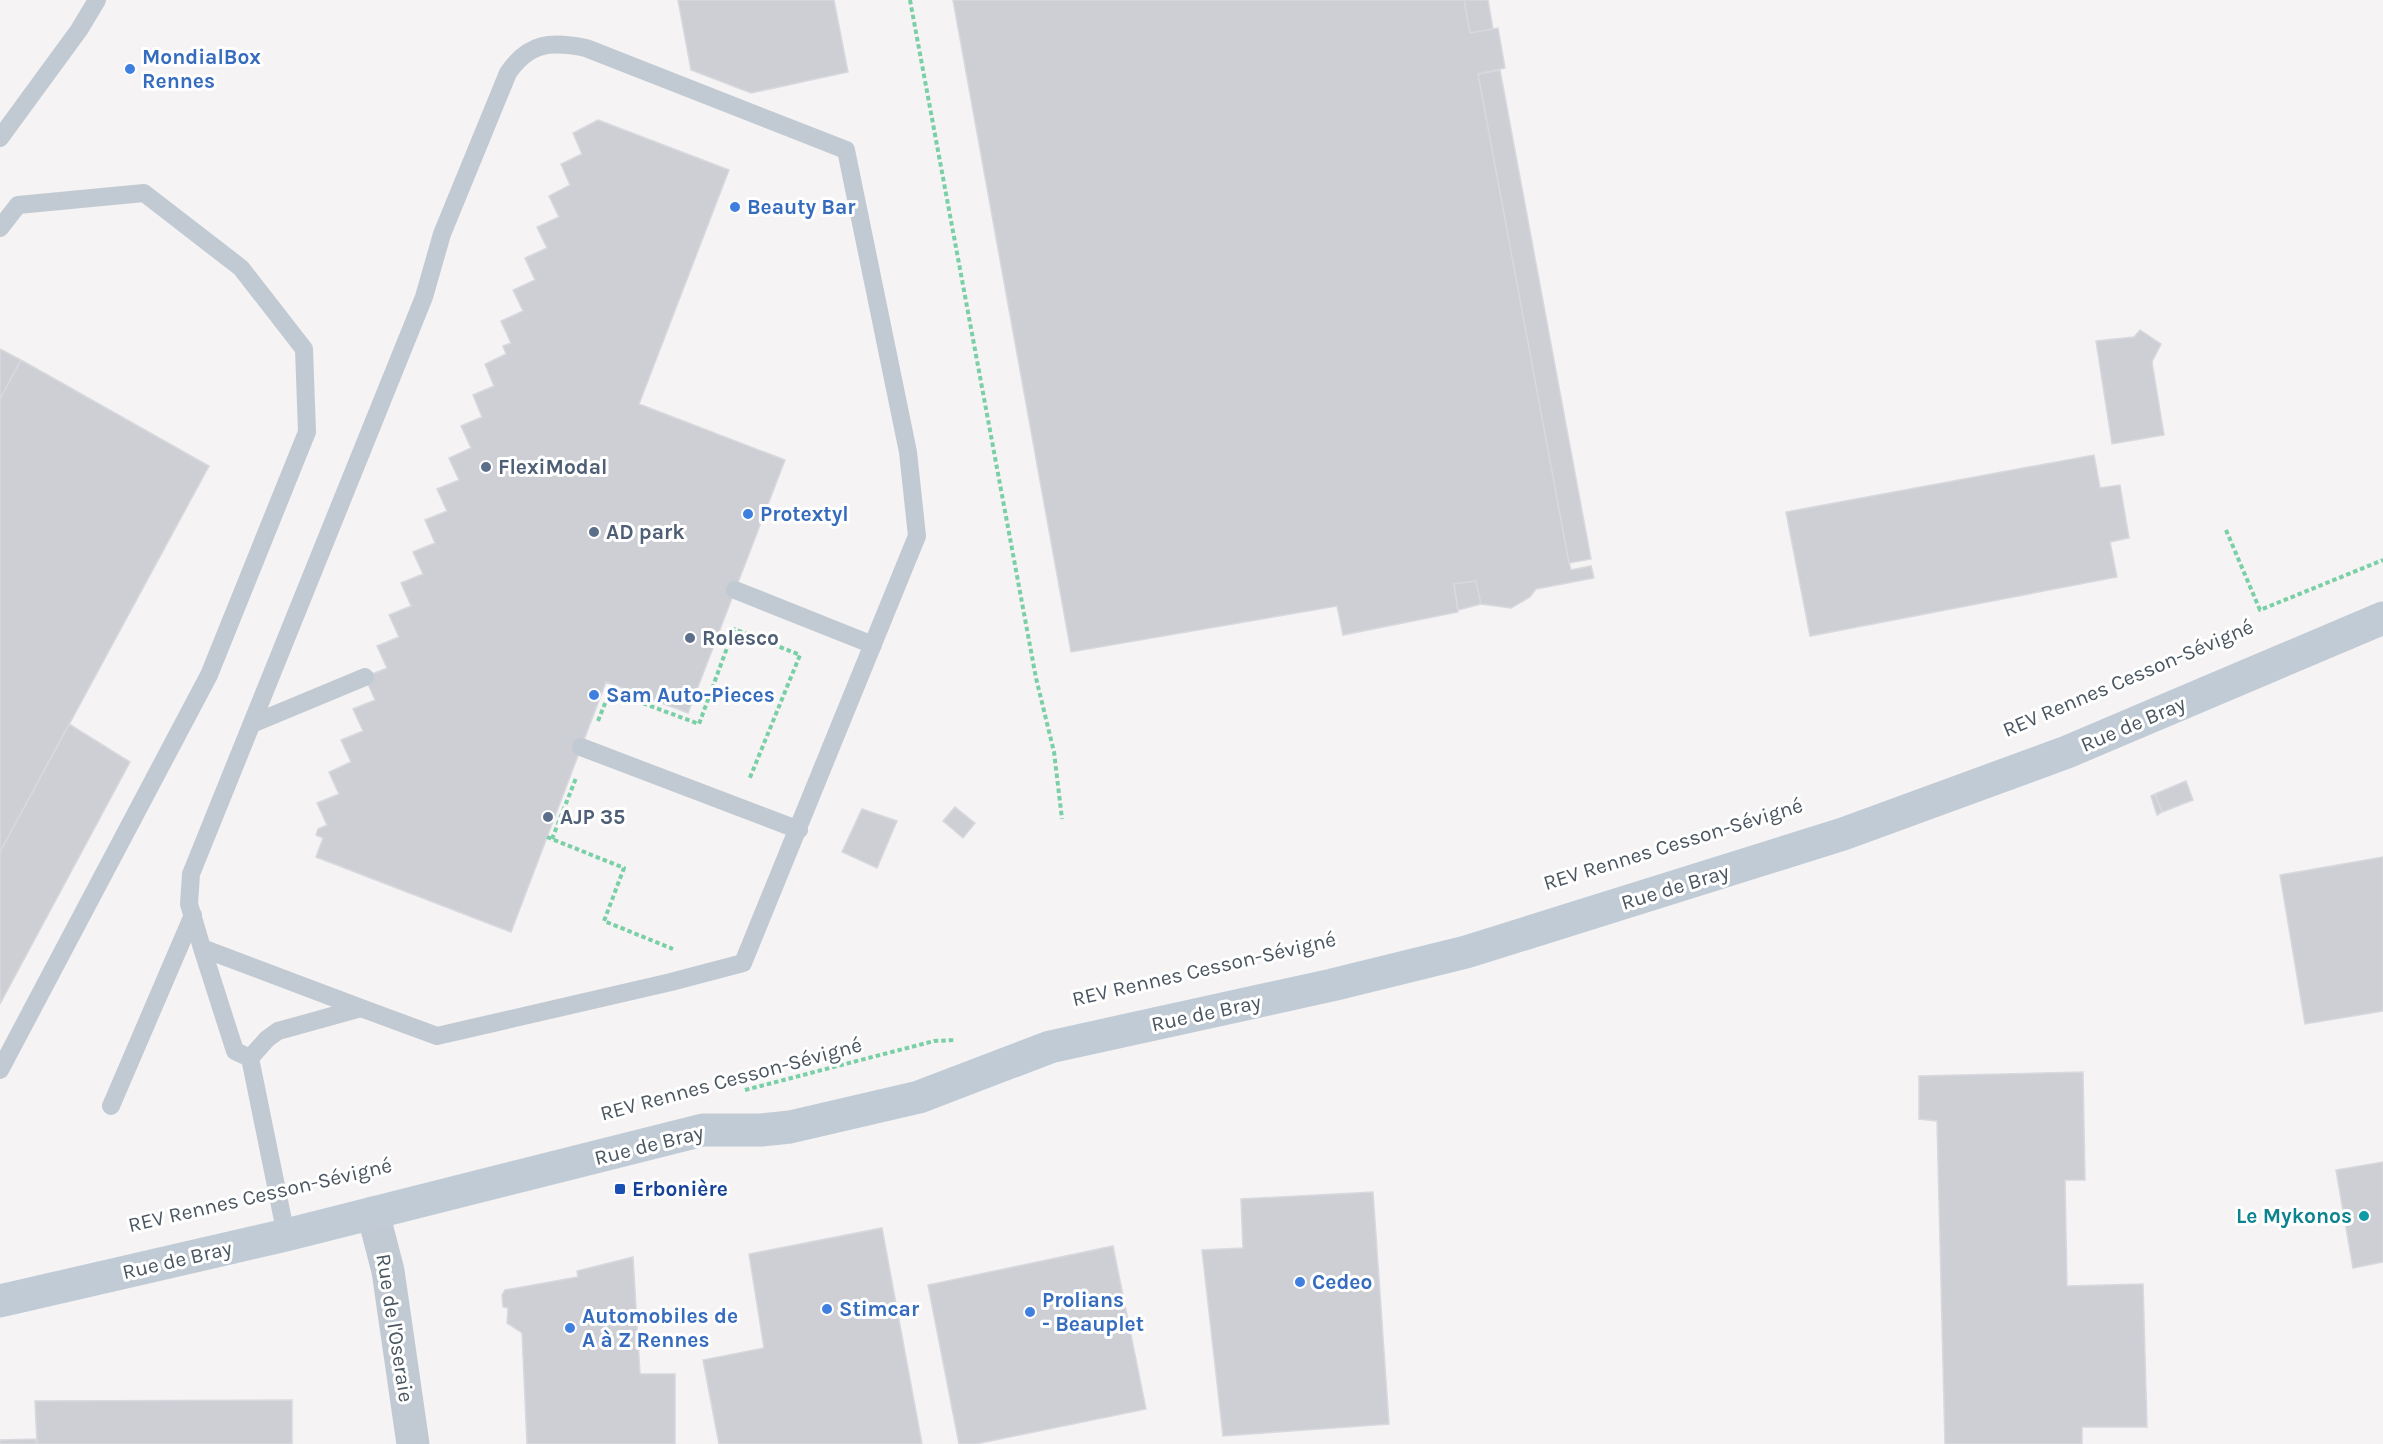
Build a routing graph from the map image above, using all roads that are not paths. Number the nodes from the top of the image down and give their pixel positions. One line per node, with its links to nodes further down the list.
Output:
1 (97, 0): 2 (lane)
2 (0, 138)
3 (0, 228): 15 (lane)
4 (735, 590): 6 (lane)
5 (2383, 618): 17 (street, Rue de Bray)
6 (873, 645): 8 (lane); 10 (lane)
7 (365, 677): 8 (lane)
8 (252, 724): 11 (lane)
9 (584, 748): 10 (lane)
10 (799, 830): 13 (lane)
11 (193, 915): 12 (lane); 16 (lane)
12 (202, 948): 13 (lane); 14 (lane)
13 (361, 1008): 14 (lane)
14 (250, 1058): 18 (lane)
15 (0, 1070)
16 (111, 1106)
17 (373, 1213): 18 (street, Rue de Bray); 20 (street, Rue de l'Oseraie)
18 (286, 1235): 19 (street, Rue de Bray)
19 (0, 1301)
20 (412, 1444)

